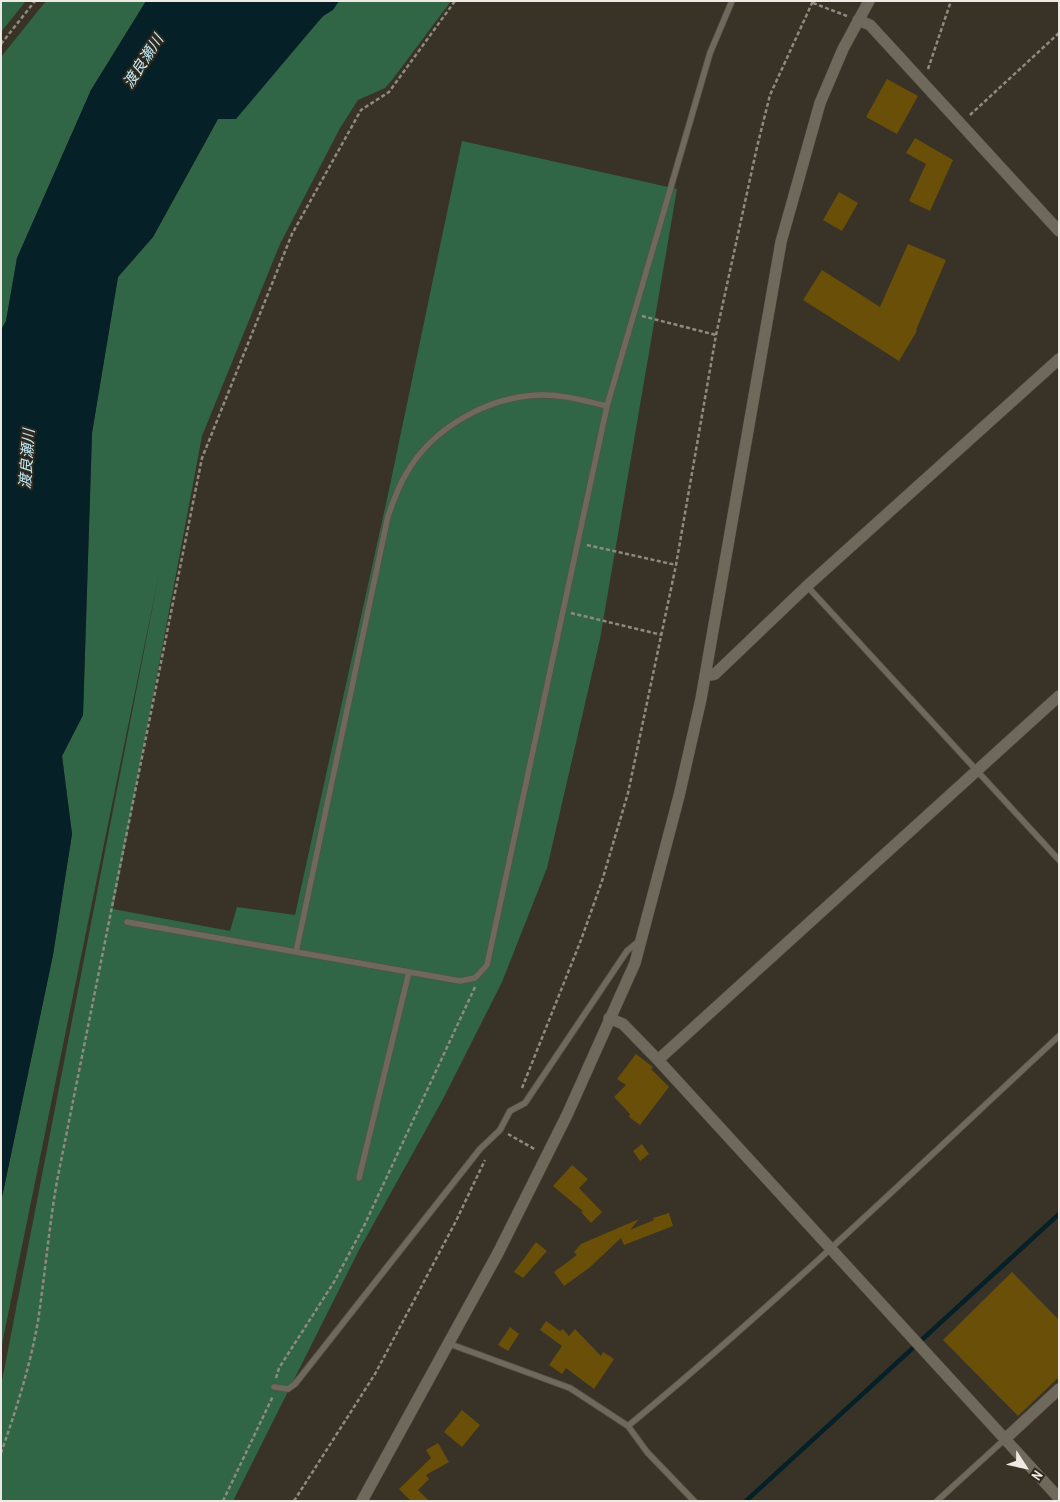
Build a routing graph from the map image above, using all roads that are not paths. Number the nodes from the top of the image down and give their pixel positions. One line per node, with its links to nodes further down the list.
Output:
1 (732, 1): 6 (lane)
2 (869, 1): 3 (street)
3 (858, 20): 4 (street); 8 (street)
4 (1059, 231)
5 (1059, 358): 7 (street)
6 (607, 406): 14 (lane); 15 (lane)
7 (807, 586): 8 (street); 10 (lane)
8 (705, 676): 13 (street)
9 (1059, 696): 10 (street)
10 (978, 772): 11 (lane); 18 (street)
11 (1059, 860)
12 (127, 922): 14 (lane)
13 (643, 938): 16 (street); 22 (lane)
14 (296, 952): 15 (lane)
15 (409, 972): 19 (lane)
16 (609, 1018): 18 (street); 21 (street)
17 (1059, 1036): 20 (lane)
18 (658, 1060): 20 (street)
19 (359, 1178)
20 (830, 1248): 24 (lane); 25 (street)
21 (450, 1344): 24 (lane); 27 (street)
22 (274, 1387)
23 (1059, 1389): 25 (street)
24 (628, 1426): 28 (lane)
25 (1005, 1439): 26 (street); 29 (lane)
26 (1059, 1498)
27 (362, 1501)
28 (694, 1501)
29 (937, 1501)

